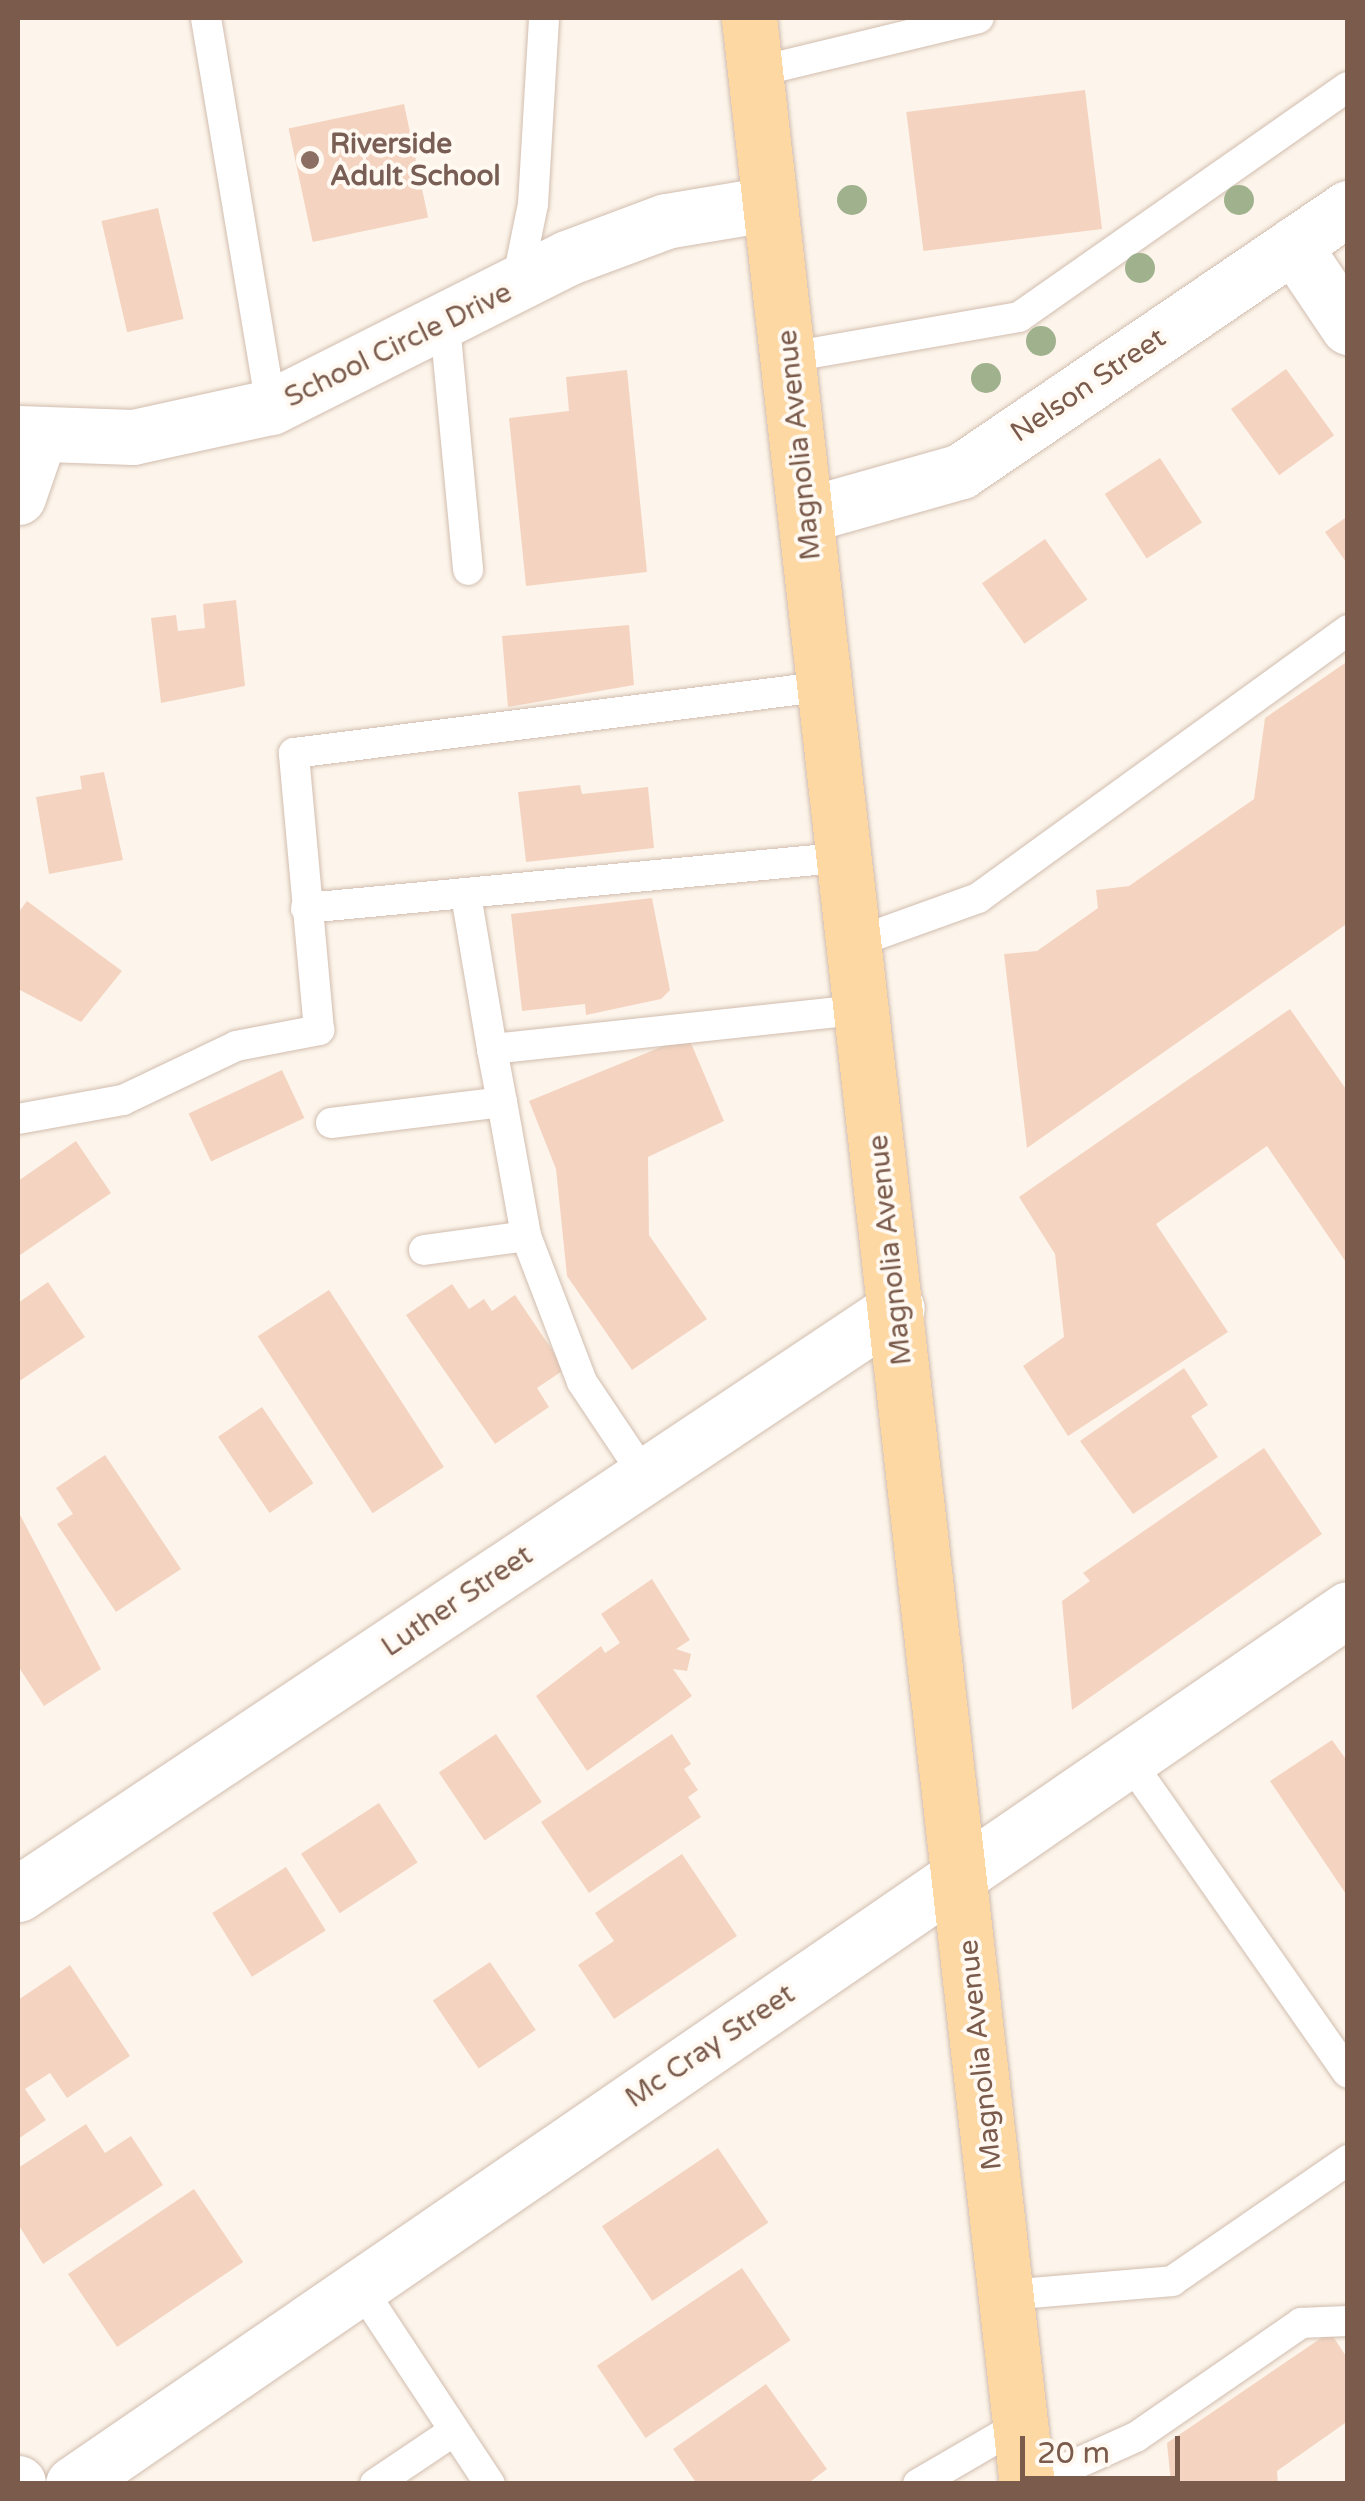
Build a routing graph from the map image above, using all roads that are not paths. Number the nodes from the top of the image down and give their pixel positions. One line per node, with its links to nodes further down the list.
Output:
1 (206, 18): 14 (lane)
2 (544, 18): 10 (lane)
3 (749, 18): 5 (main road, Magnolia Avenue)
4 (980, 18): 5 (lane)
5 (756, 72): 7 (main road, Magnolia Avenue)
6 (1348, 87): 13 (lane)
7 (768, 204): 10 (street, School Circle Drive); 13 (main road, Magnolia Avenue)
8 (1348, 208): 9 (street, Nelson Street)
9 (1293, 245): 12 (street); 17 (street, Nelson Street)
10 (516, 287): 11 (street, School Circle Drive)
11 (445, 326): 14 (street, School Circle Drive); 18 (lane)
12 (1348, 327)
13 (790, 357): 17 (main road, Magnolia Avenue)
14 (272, 408): 15 (street, School Circle Drive)
15 (28, 436): 16 (street)
16 (18, 496)
17 (806, 515): 20 (main road, Magnolia Avenue)
18 (468, 570)
19 (1348, 630): 24 (lane)
20 (826, 686): 21 (main road, Magnolia Avenue); 23 (lane)
21 (848, 857): 22 (lane); 24 (main road, Magnolia Avenue)
22 (466, 895): 23 (lane); 26 (lane)
23 (306, 908): 28 (lane)
24 (856, 942): 25 (main road, Magnolia Avenue)
25 (864, 1009): 26 (lane); 32 (main road, Magnolia Avenue)
26 (492, 1049): 27 (lane)
27 (502, 1102): 29 (lane); 30 (lane)
28 (18, 1119)
29 (331, 1123)
30 (526, 1236): 31 (lane); 33 (lane)
31 (424, 1250)
32 (897, 1308): 33 (street, Luther Street); 36 (main road, Magnolia Avenue)
33 (645, 1476): 37 (street, Luther Street)
34 (1348, 1609): 35 (street, Mc Cray Street)
35 (1128, 1760): 36 (street, Mc Cray Street); 38 (lane)
36 (960, 1874): 40 (street, Mc Cray Street); 41 (main road, Magnolia Avenue)
37 (18, 1894)
38 (1348, 2073)
39 (1348, 2160): 41 (lane)
40 (360, 2286): 44 (lane); 45 (street, Mc Cray Street)
41 (1007, 2295): 43 (main road, Magnolia Avenue)
42 (1348, 2320): 49 (lane)
43 (1020, 2424): 48 (lane); 49 (main road, Magnolia Avenue)
44 (454, 2431): 46 (lane); 47 (lane)
45 (73, 2484)
46 (375, 2484)
47 (490, 2484)
48 (918, 2484)
49 (1029, 2484)

